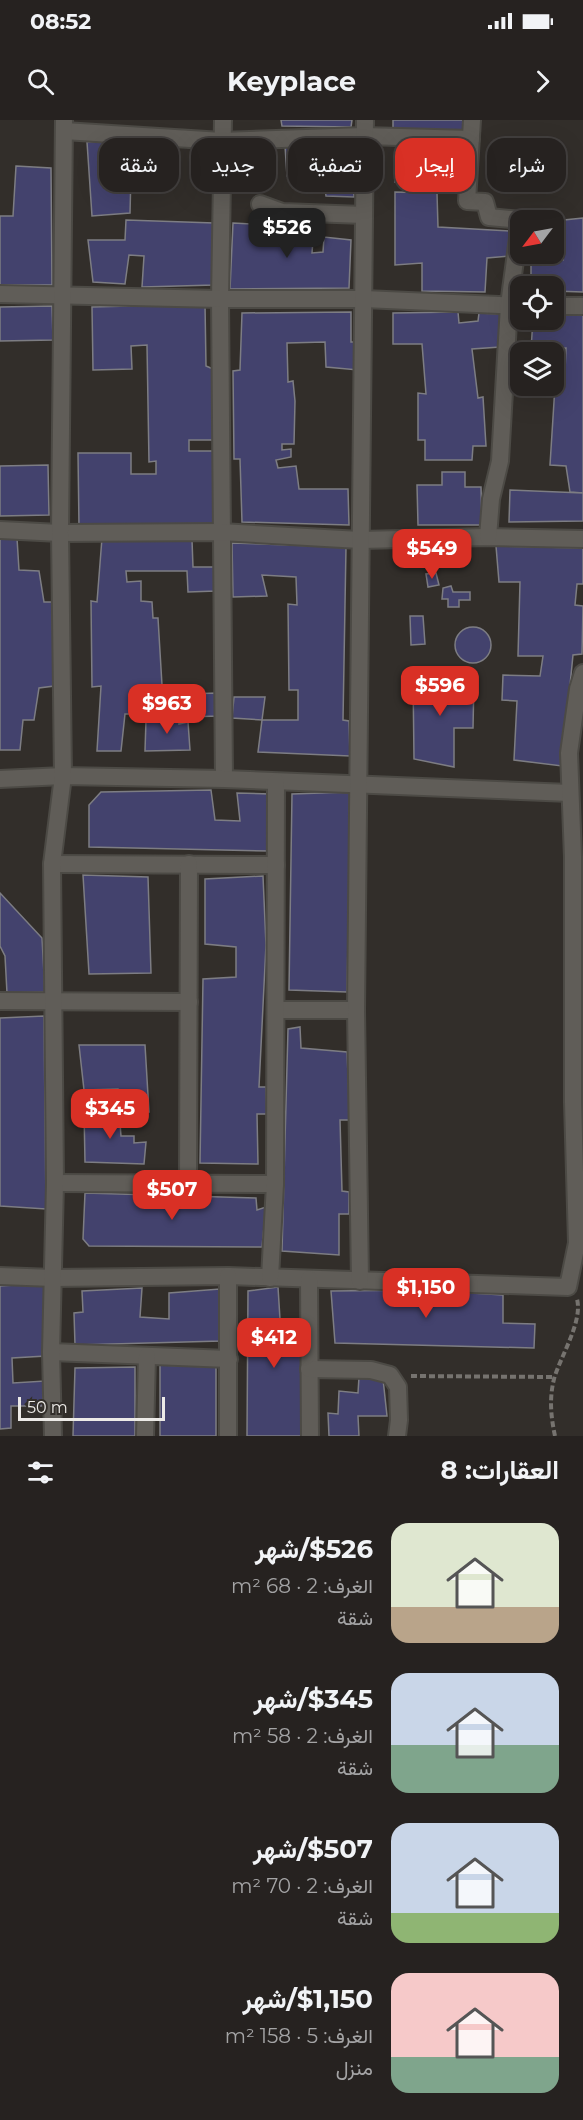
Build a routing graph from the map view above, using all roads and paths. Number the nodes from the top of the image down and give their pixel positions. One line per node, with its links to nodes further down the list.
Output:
1 (223, 120): 6 (street)
2 (472, 120): 9 (street)
3 (64, 125): 5 (street); 16 (street)
4 (364, 128): 7 (street); 8 (street); 13 (street)
5 (192, 138)
6 (222, 138)
7 (255, 138)
8 (461, 138)
9 (471, 138)
10 (221, 192): 17 (street)
11 (468, 192): 14 (street)
12 (260, 204): 13 (street)
13 (364, 215): 18 (street)
14 (510, 220)
15 (0, 294): 16 (street)
16 (63, 295): 17 (street); 25 (street)
17 (220, 299): 18 (street); 24 (street)
18 (364, 299): 19 (street); 28 (street)
19 (510, 305)
20 (564, 306): 21 (street)
21 (583, 306)
22 (513, 330): 26 (street)
23 (0, 530): 25 (street)
24 (221, 532): 25 (street); 28 (street); 32 (street)
25 (60, 533): 30 (street)
26 (488, 537): 27 (street); 28 (street)
27 (583, 539)
28 (360, 540): 34 (street)
29 (583, 673): 35 (street)
30 (63, 776): 31 (street); 32 (street); 36 (street)
31 (0, 779)
32 (224, 779): 33 (street)
33 (276, 782): 34 (street); 38 (street)
34 (358, 786): 35 (street); 43 (street)
35 (570, 793): 53 (street)
36 (52, 864): 37 (street); 41 (street)
37 (189, 864): 38 (street); 40 (street)
38 (276, 865): 42 (street)
39 (0, 1001): 41 (street)
40 (189, 1002): 41 (street); 45 (street)
41 (53, 1003): 44 (street)
42 (276, 1010): 43 (street); 46 (street)
43 (356, 1010): 52 (street)
44 (55, 1183): 45 (street); 49 (street)
45 (188, 1184): 46 (street)
46 (275, 1184): 50 (street)
47 (0, 1276): 49 (street)
48 (228, 1276): 49 (street); 50 (street); 56 (street)
49 (53, 1278): 54 (street)
50 (270, 1278): 51 (street)
51 (309, 1279): 52 (street); 57 (street)
52 (360, 1281): 53 (street)
53 (568, 1287): 59 (path)
54 (51, 1352): 55 (street); 60 (street)
55 (147, 1356): 56 (street); 61 (street)
56 (229, 1359): 62 (street)
57 (309, 1369): 58 (street); 63 (street)
58 (390, 1375): 59 (path); 64 (street)
59 (554, 1377): 65 (path)
60 (53, 1436)
61 (145, 1436)
62 (228, 1436)
63 (310, 1436)
64 (397, 1436)
65 (555, 1436)

